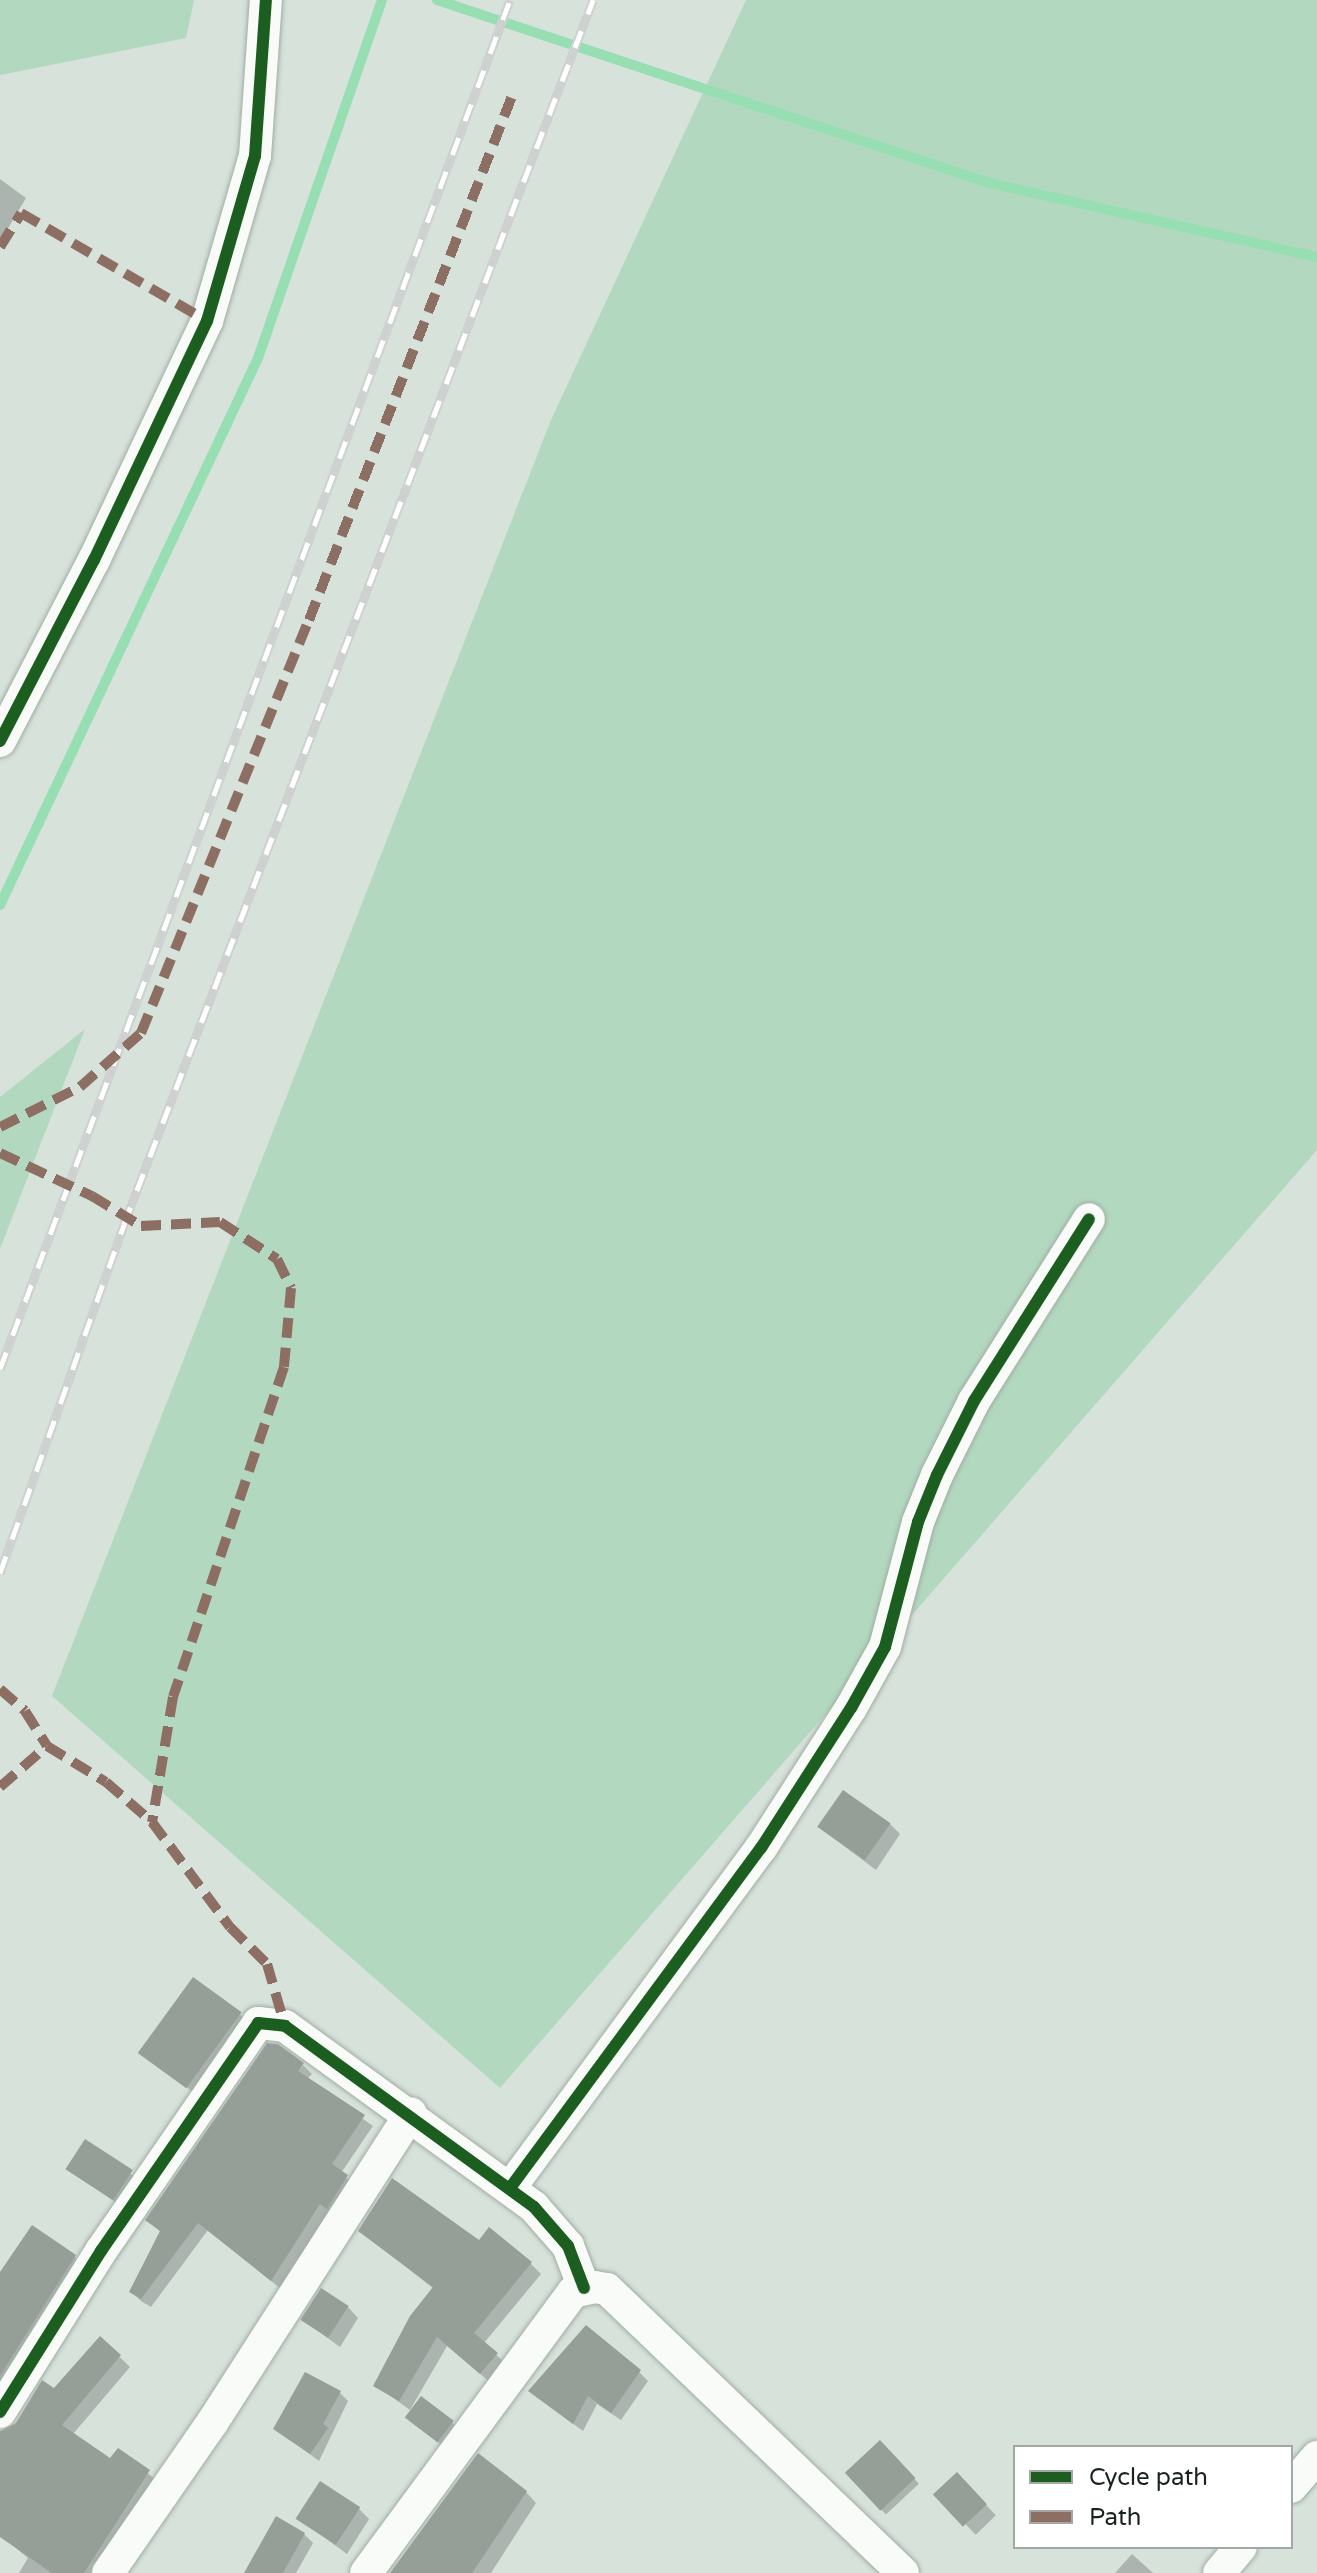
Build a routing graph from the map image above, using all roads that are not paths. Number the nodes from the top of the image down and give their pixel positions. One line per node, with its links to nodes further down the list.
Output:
1 (266, 0): 2 (street)
2 (0, 741)
3 (1089, 1219): 5 (street)
4 (411, 2113): 5 (street); 7 (street); 11 (street)
5 (510, 2188): 6 (street)
6 (584, 2288): 12 (street); 13 (street)
7 (0, 2412)
8 (1317, 2457): 9 (street)
9 (1293, 2485)
10 (1239, 2549): 14 (street)
11 (108, 2573)
12 (366, 2573)
13 (903, 2573)
14 (1219, 2573)

